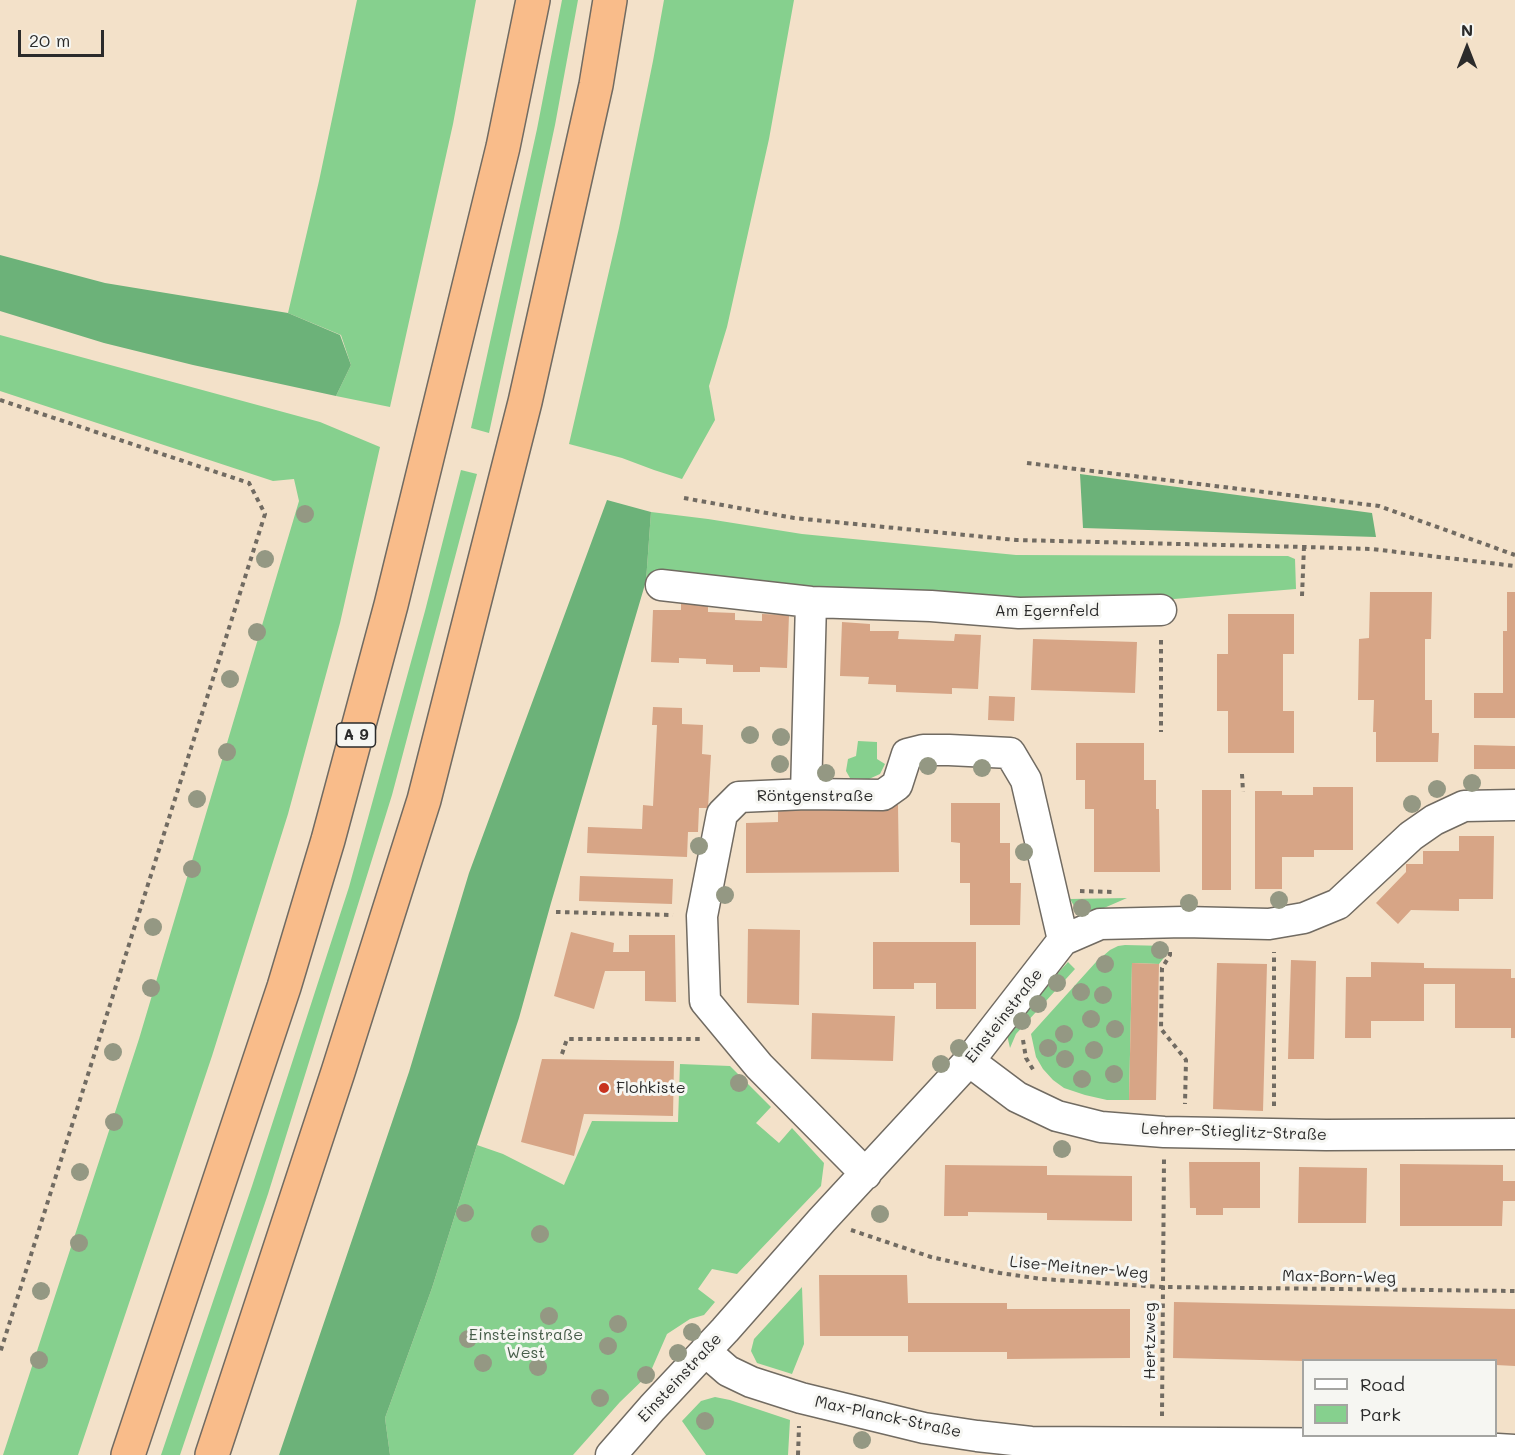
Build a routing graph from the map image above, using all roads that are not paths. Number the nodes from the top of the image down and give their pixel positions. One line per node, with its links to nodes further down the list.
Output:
1 (533, 0): 15 (highway, A 9)
2 (610, 0): 16 (highway)
3 (661, 585): 4 (street, Am Egernfeld)
4 (811, 602): 5 (street, Am Egernfeld); 6 (street)
5 (1161, 610)
6 (806, 794): 8 (street, Röntgenstraße); 11 (street, Röntgenstraße)
7 (1515, 805): 8 (street, Einsteinstraße)
8 (1063, 940): 9 (street, Einsteinstraße)
9 (969, 1061): 10 (street, Lehrer-Stieglitz-Straße); 11 (street, Einsteinstraße)
10 (1515, 1134)
11 (866, 1174): 12 (street, Einsteinstraße)
12 (705, 1351): 13 (street, Max-Planck-Straße); 17 (street, Einsteinstraße)
13 (1414, 1450): 14 (street, Max-Planck-Straße)
14 (1515, 1450)
15 (128, 1455)
16 (212, 1455)
17 (611, 1455)

